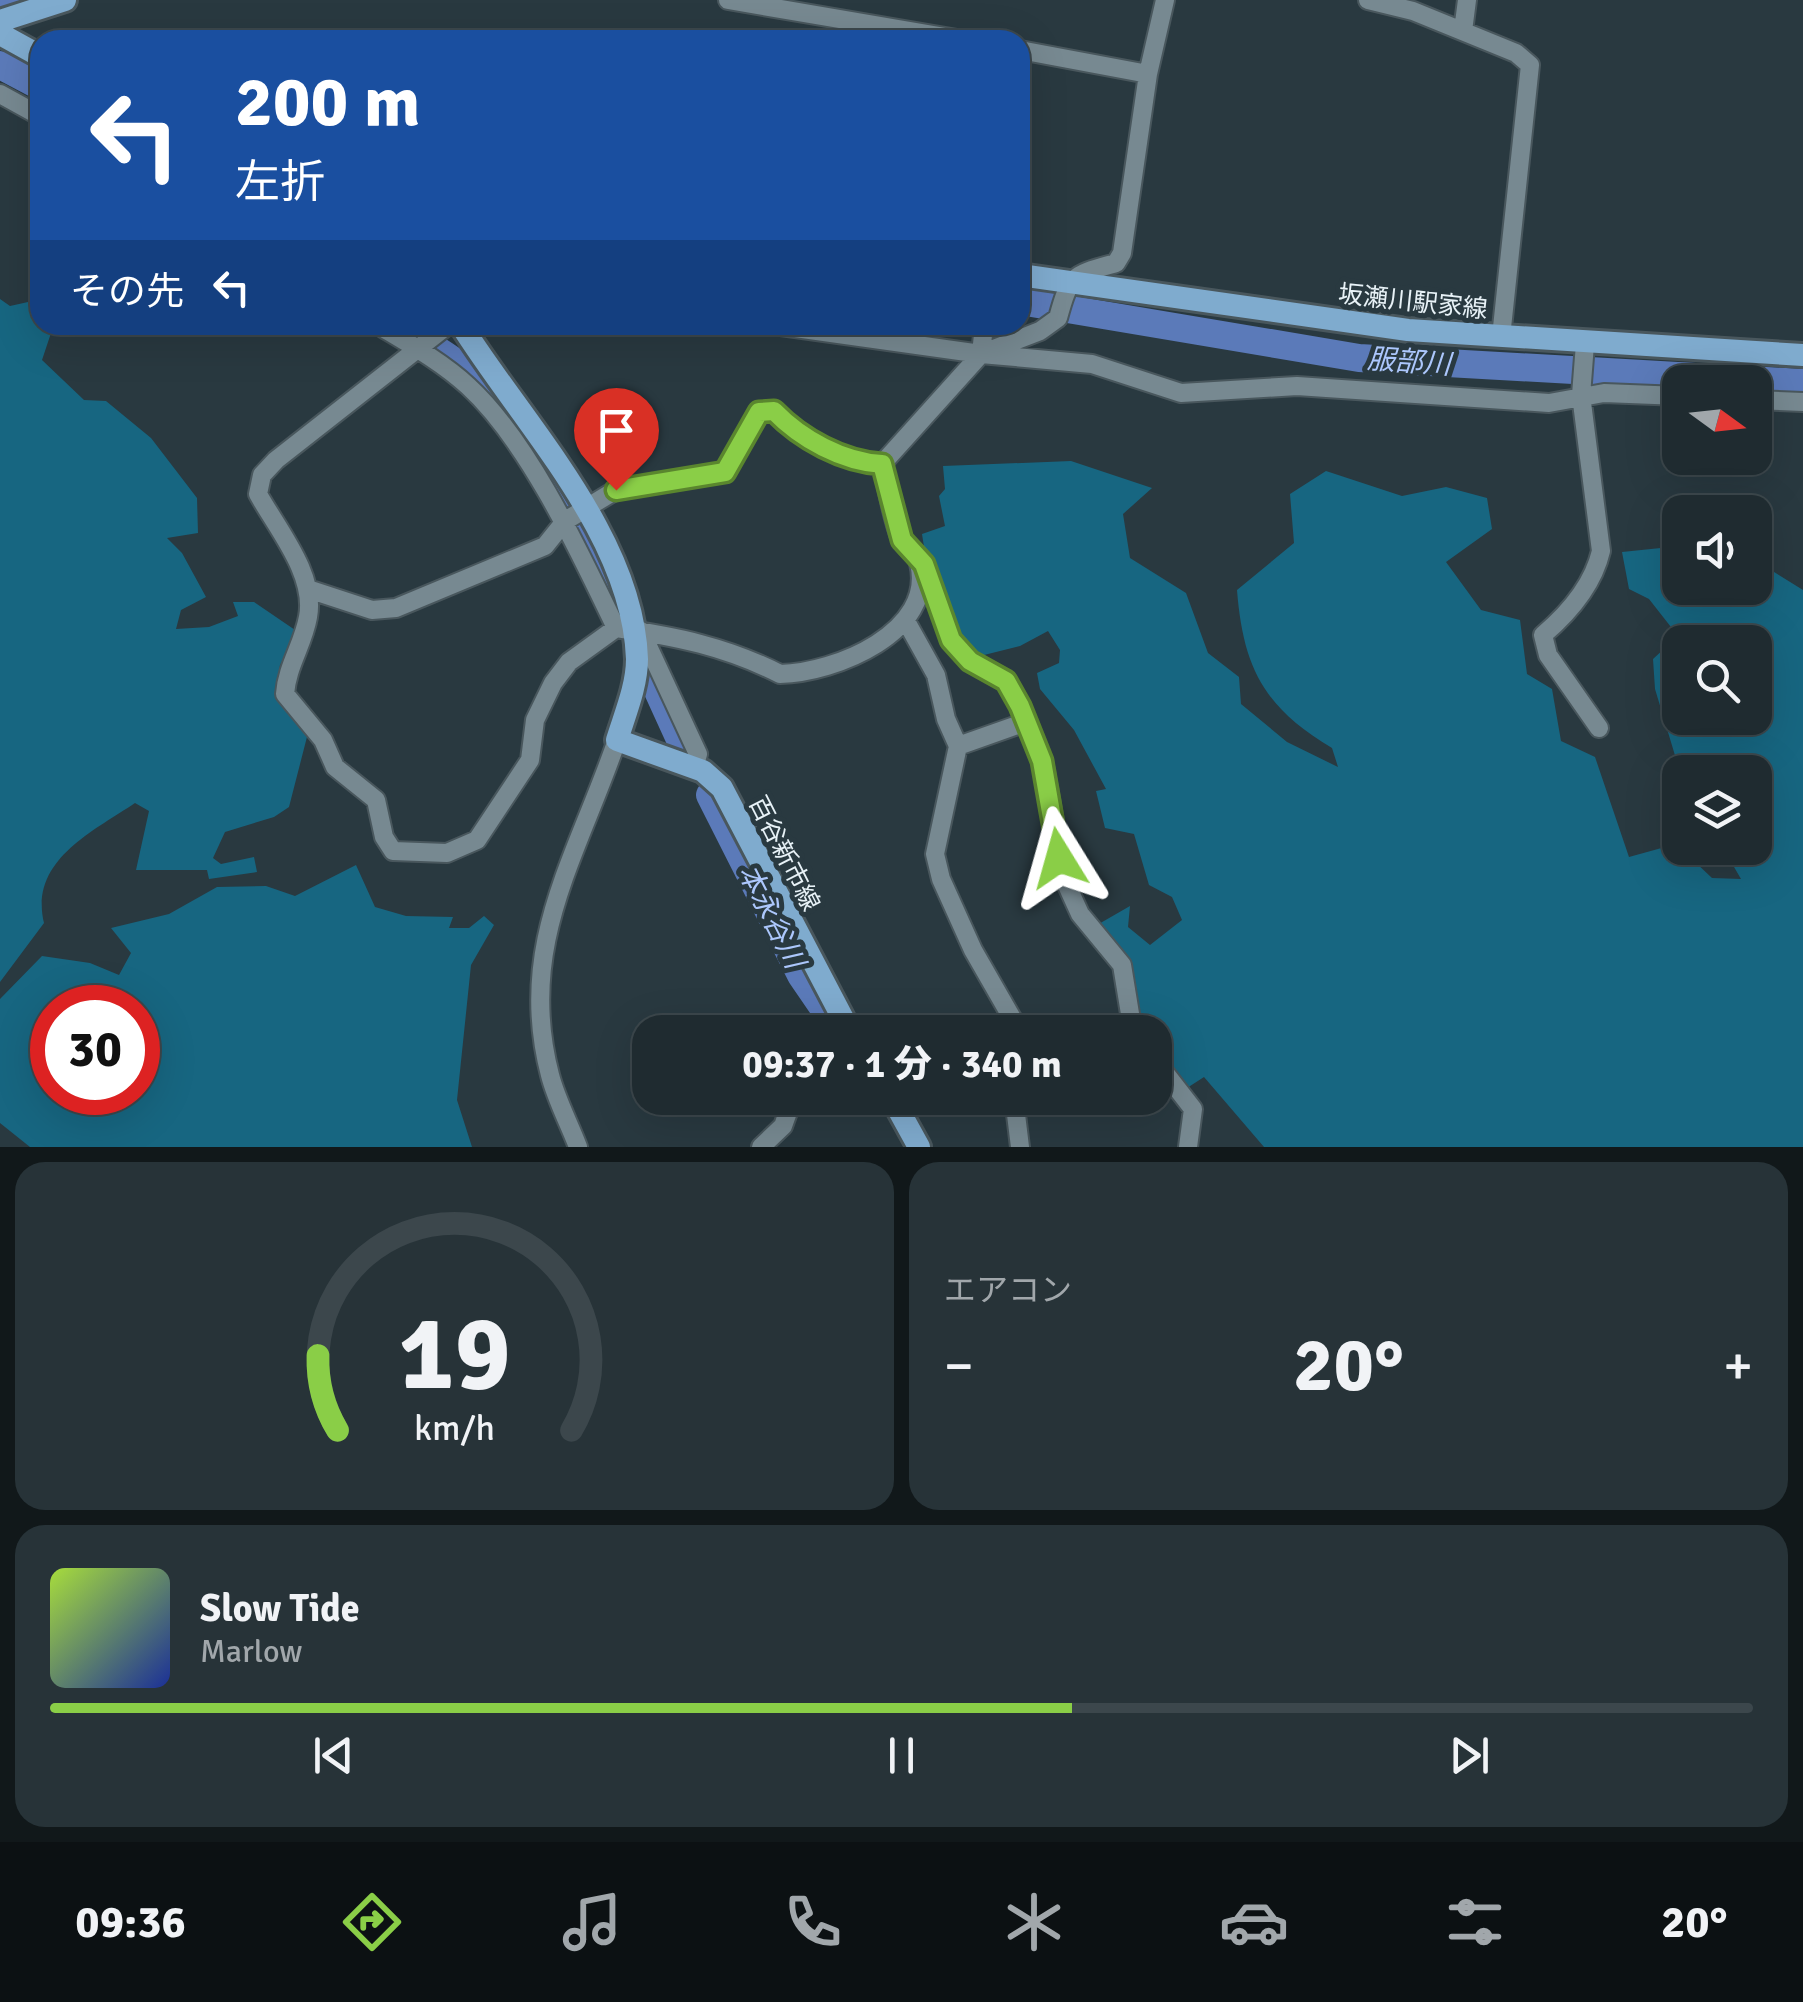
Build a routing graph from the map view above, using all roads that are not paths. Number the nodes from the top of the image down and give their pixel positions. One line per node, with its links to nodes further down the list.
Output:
1 (66, 0): 6 (main road)
2 (728, 0): 7 (street)
3 (1165, 0): 12 (street)
4 (1368, 0): 8 (street)
5 (1466, 0): 8 (street)
6 (0, 21)
7 (904, 30)
8 (1464, 31): 24 (street)
9 (0, 34): 10 (main road)
10 (30, 50)
11 (1030, 52): 12 (street)
12 (1148, 74): 16 (street)
13 (0, 94): 14 (street)
14 (30, 110)
15 (1030, 278): 16 (main road, 坂瀬川駅家線)
16 (1067, 288): 22 (street); 24 (main road, 坂瀬川駅家線)
17 (395, 335): 25 (street)
18 (439, 335): 25 (street)
19 (458, 335): 34 (main road)
20 (845, 335): 27 (street)
21 (983, 335): 27 (street)
22 (1030, 335)
23 (1030, 335): 27 (street)
24 (1501, 338): 26 (main road, 坂瀬川駅家線)
25 (418, 349): 34 (street); 36 (street)
26 (1585, 349): 28 (main road, 坂瀬川駅家線); 29 (street)
27 (980, 354): 29 (street); 33 (street)
28 (1803, 355)
29 (1582, 389): 30 (street); 40 (street)
30 (1662, 395)
31 (1772, 401): 32 (street)
32 (1803, 402)
33 (882, 464): 34 (street); 35 (street)
34 (574, 515): 36 (street); 38 (main road)
35 (919, 560): 37 (street); 39 (street)
36 (308, 590): 38 (street)
37 (906, 620): 38 (street); 42 (street)
38 (630, 630): 41 (main road); 43 (street)
39 (1026, 722): 42 (street); 46 (street)
40 (1599, 728)
41 (617, 740): 43 (main road, 百谷新市線); 51 (street)
42 (958, 746): 45 (street)
43 (694, 768): 44 (main road, 百谷新市線)
44 (838, 1015)
45 (1010, 1015)
46 (1130, 1015)
47 (1172, 1081): 55 (street)
48 (788, 1115): 52 (street)
49 (901, 1115): 53 (main road)
50 (1016, 1115): 54 (street)
51 (578, 1147)
52 (760, 1147)
53 (918, 1147)
54 (1020, 1147)
55 (1188, 1147)

